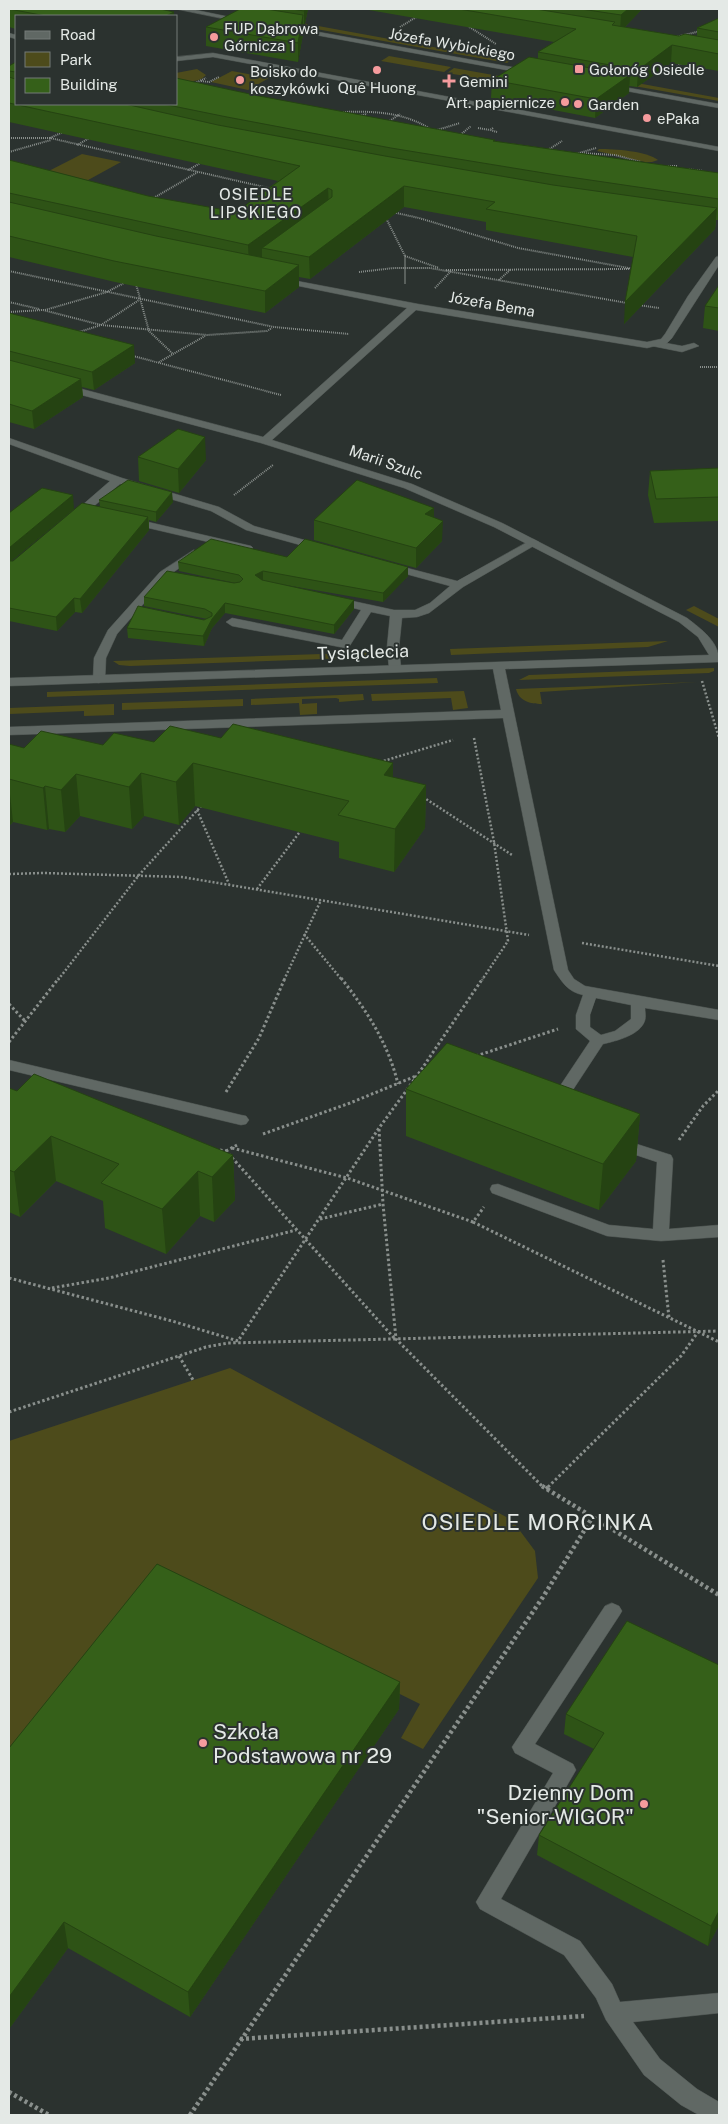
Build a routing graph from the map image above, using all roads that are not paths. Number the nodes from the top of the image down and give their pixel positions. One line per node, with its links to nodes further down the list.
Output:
1 (180, 9): 2 (street)
2 (252, 22)
3 (271, 25): 5 (street, Józefa Wybickiego)
4 (178, 59): 8 (street)
5 (541, 74)
6 (599, 84): 7 (street)
7 (719, 106)
8 (719, 149)
9 (719, 259): 12 (street)
10 (270, 277): 11 (street, Józefa Bema)
11 (409, 305): 12 (street, Józefa Bema); 15 (street)
12 (654, 344): 13 (street, Józefa Bema)
13 (694, 346)
14 (51, 384): 15 (street, Marii Szulc)
15 (265, 441): 21 (street, Marii Szulc)
16 (9, 442): 17 (street)
17 (118, 480): 19 (street); 23 (street)
18 (120, 519): 20 (street)
19 (68, 523)
20 (213, 539): 22 (street); 25 (street)
21 (533, 542): 27 (street); 34 (street, Marii Szulc)
22 (256, 550)
23 (336, 551)
24 (374, 562): 27 (street)
25 (164, 574): 26 (street); 30 (street)
26 (182, 578)
27 (459, 585): 32 (street)
28 (321, 597): 29 (street)
29 (369, 607): 32 (street); 33 (street)
30 (132, 609): 31 (street); 37 (street)
31 (150, 613)
32 (396, 616): 36 (street)
33 (232, 622)
34 (718, 658): 35 (street, Tysiąclecia)
35 (498, 664): 36 (street, Tysiąclecia); 39 (street)
36 (395, 668): 37 (street, Tysiąclecia)
37 (99, 679): 38 (street, Tysiąclecia)
38 (9, 682)
39 (508, 714): 40 (street); 41 (street)
40 (9, 731)
41 (591, 993): 42 (street); 44 (street)
42 (638, 1002): 43 (street); 44 (street)
43 (719, 1015)
44 (598, 1040): 46 (street)
45 (9, 1065): 47 (street)
46 (548, 1117)
47 (241, 1120)
48 (602, 1137): 51 (street)
49 (498, 1189): 51 (street)
50 (719, 1231): 51 (street)
51 (661, 1234)
52 (612, 1611): 54 (street)
53 (719, 2004): 54 (street)
54 (614, 2013): 55 (street)
55 (719, 2114)

